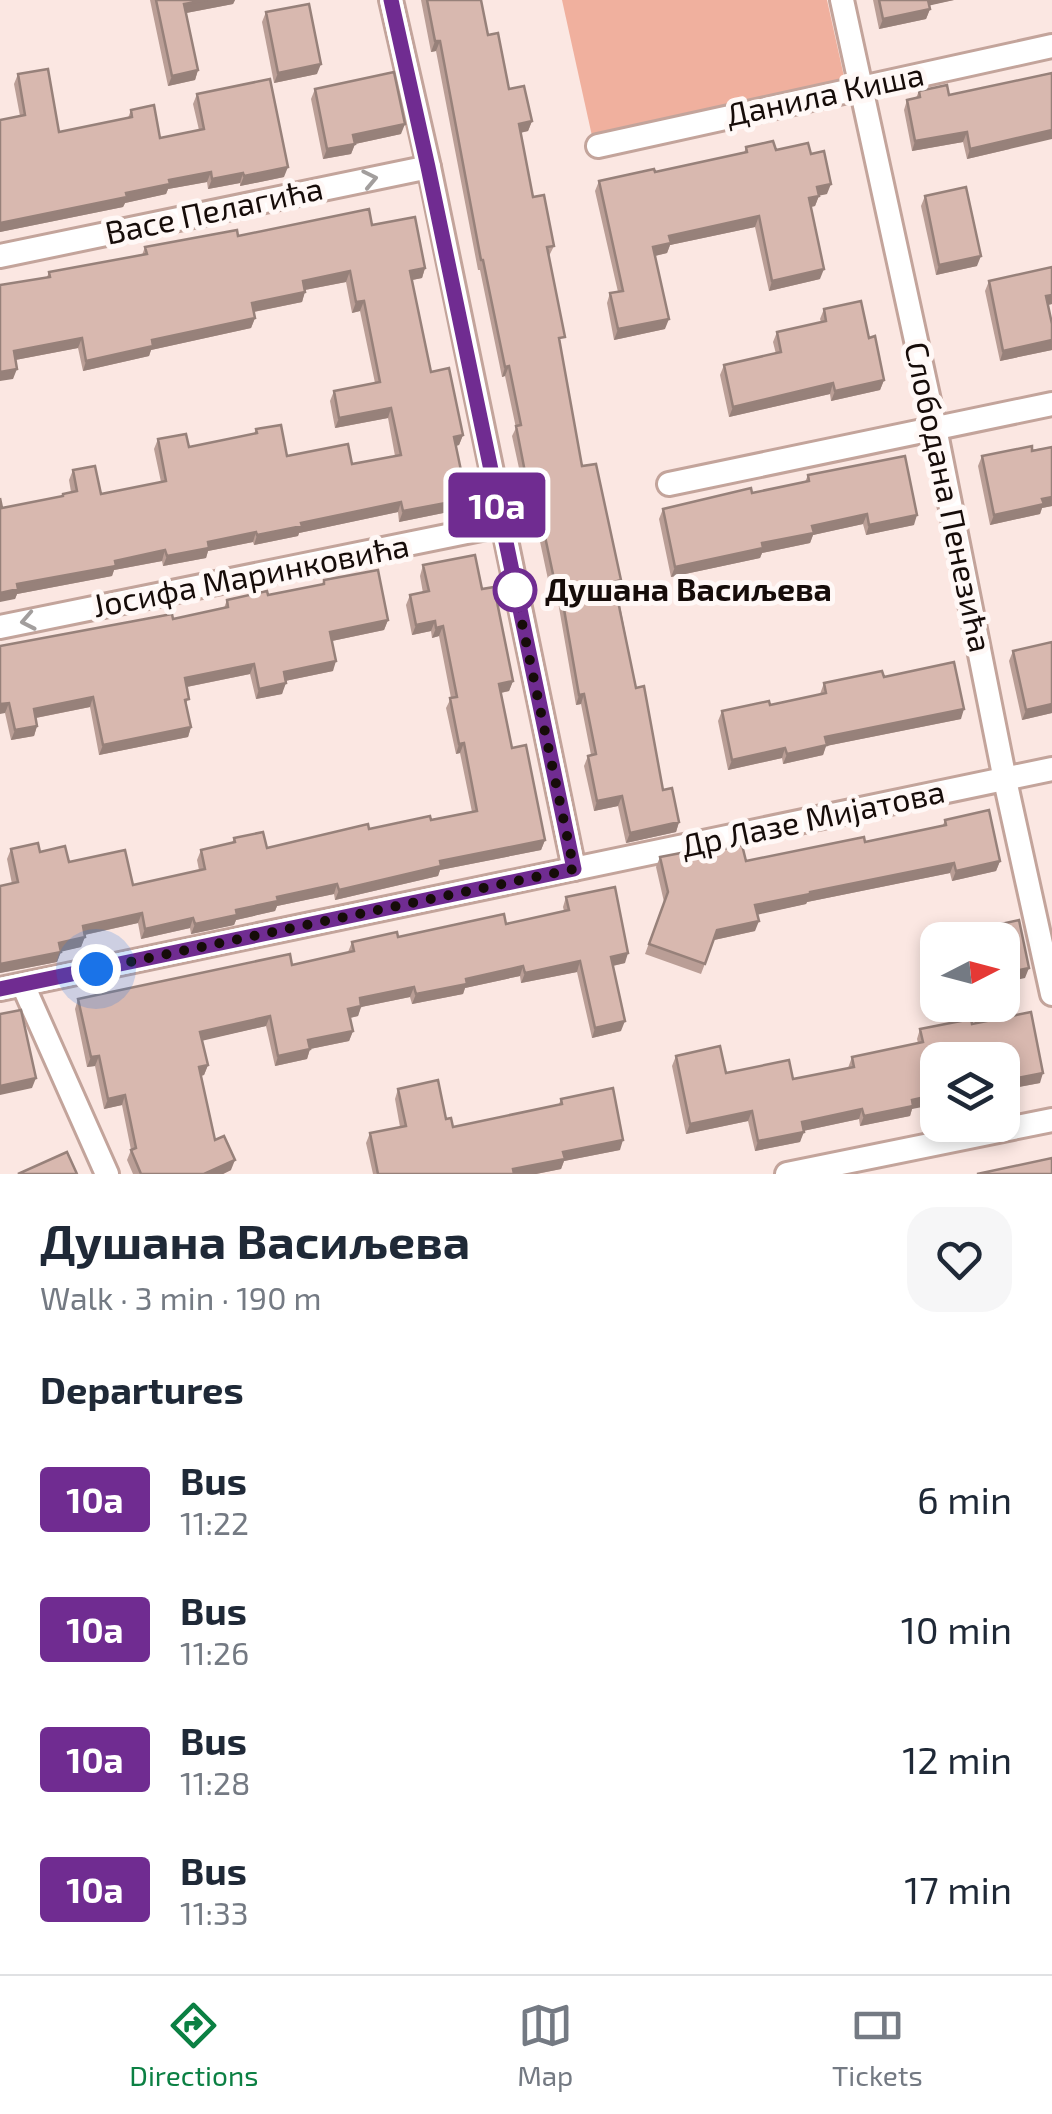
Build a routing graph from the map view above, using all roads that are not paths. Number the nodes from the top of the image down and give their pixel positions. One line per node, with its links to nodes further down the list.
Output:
1 (391, 0): 6 (street)
2 (842, 0): 4 (street, Слободана Пенезића)
3 (1052, 46): 4 (street, Данила Киша)
4 (861, 87): 5 (street, Данила Киша); 9 (street, Слободана Пенезића)
5 (598, 146)
6 (428, 167): 7 (street, Васе Пелагића, one-way to 6); 11 (street)
7 (0, 256)
8 (1052, 404): 9 (street)
9 (935, 428): 10 (street); 14 (street, Слободана Пенезића)
10 (668, 484)
11 (501, 525): 12 (street, Јосифа Маринковића, one-way to 12); 15 (street)
12 (0, 627)
13 (1052, 769): 14 (street, Др Лазе Мијатова)
14 (1005, 780): 15 (street, Др Лазе Мијатова); 17 (street, Слободана Пенезића)
15 (574, 869): 16 (street)
16 (12, 987): 19 (street)
17 (1052, 994)
18 (1052, 1120): 20 (street)
19 (107, 1174)
20 (787, 1174)

